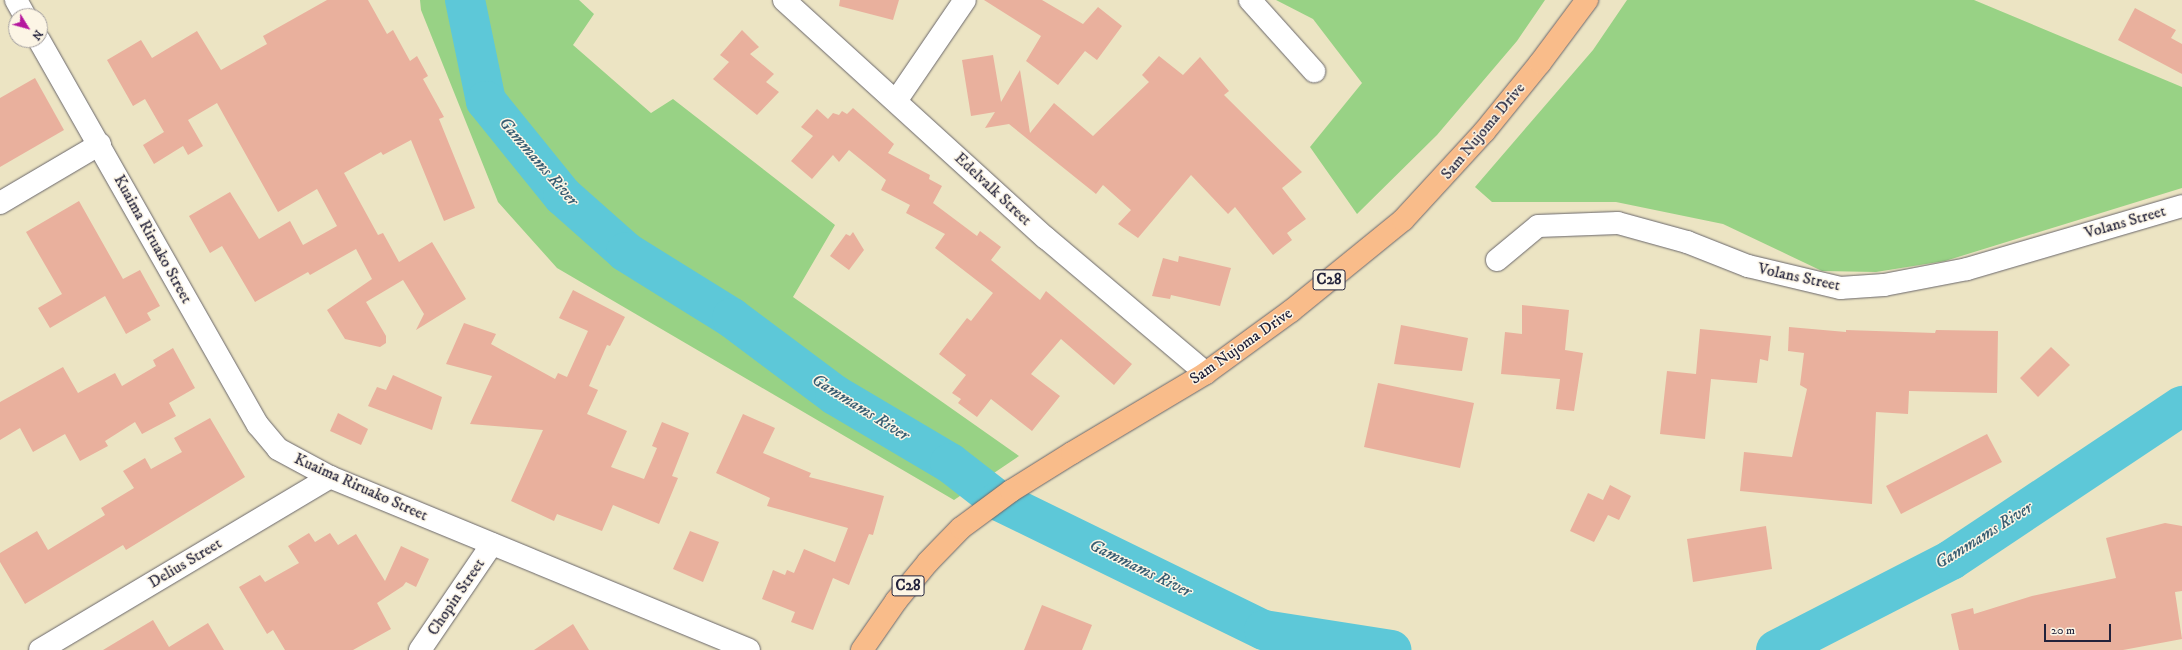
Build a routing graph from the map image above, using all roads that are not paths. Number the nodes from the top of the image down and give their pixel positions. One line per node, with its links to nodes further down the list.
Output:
1 (784, 0): 7 (street, Edelvalk Street)
2 (965, 0): 7 (street)
3 (1250, 0): 6 (street)
4 (1587, 0): 12 (highway, Sam Nujoma Drive / C28)
5 (44, 48): 8 (street, Kuaima Riruako Street)
6 (1314, 71)
7 (896, 101): 12 (street, Edelvalk Street)
8 (100, 144): 9 (street); 13 (street, Kuaima Riruako Street)
9 (0, 203)
10 (2182, 206): 11 (street, Volans Street)
11 (1497, 260)
12 (1206, 373): 18 (highway, Sam Nujoma Drive / C28)
13 (330, 476): 14 (street, Kuaima Riruako Street); 15 (street, Delius Street)
14 (492, 544): 16 (street, Chopin Street); 17 (street, Kuaima Riruako Street)
15 (40, 650)
16 (420, 650)
17 (749, 650)
18 (862, 650)

